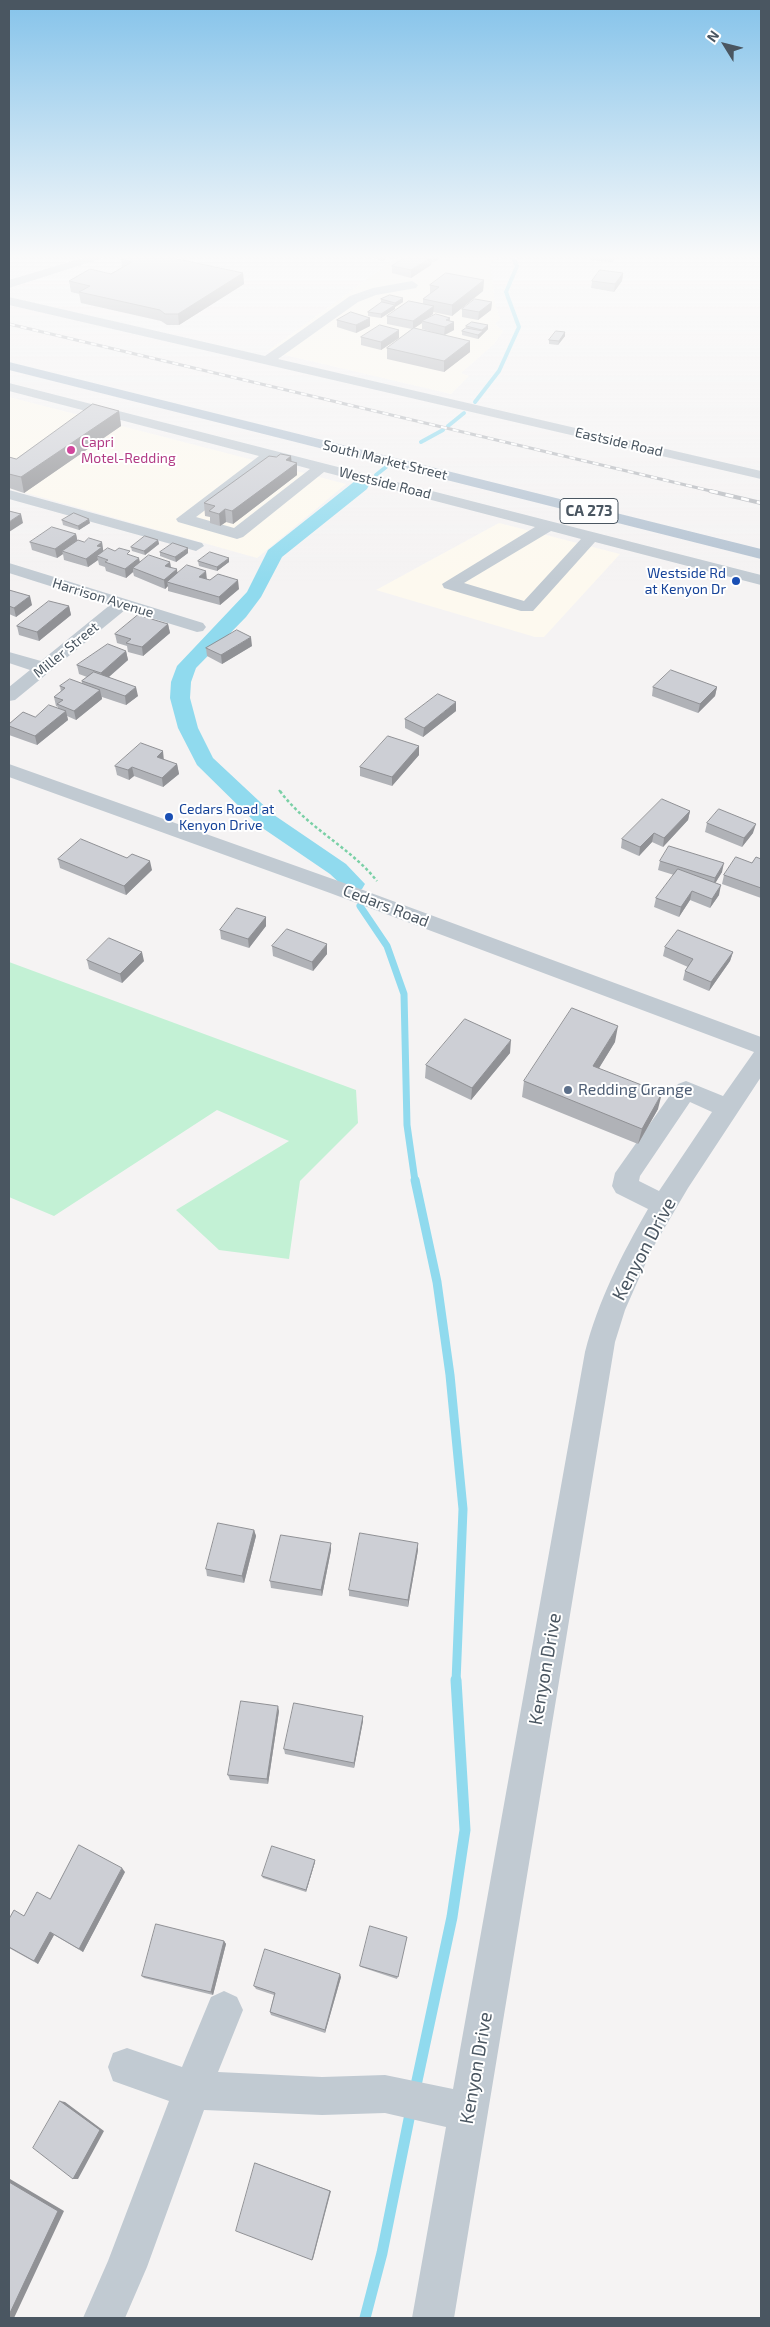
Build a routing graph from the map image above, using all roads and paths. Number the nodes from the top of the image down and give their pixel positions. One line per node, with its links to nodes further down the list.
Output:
1 (11, 367): 11 (main road, South Market Street / CA 273)
2 (291, 367): 6 (street, Eastside Road)
3 (9, 387): 4 (street, Westside Road)
4 (270, 454): 5 (street, Westside Road); 5 (street)
5 (321, 467): 8 (street, Westside Road)
6 (761, 476)
7 (9, 494): 10 (street)
8 (549, 525): 9 (street, Westside Road); 9 (street)
9 (592, 536): 13 (street, Westside Road)
10 (196, 546)
11 (761, 554)
12 (9, 568): 14 (street, Harrison Avenue)
13 (761, 580)
14 (123, 604): 15 (street, Harrison Avenue); 17 (street, Miller Street)
15 (197, 627)
16 (9, 657): 17 (street)
17 (43, 668): 18 (street, Miller Street)
18 (9, 696)
19 (9, 770): 21 (street, Cedars Road)
20 (279, 790): 21 (path)
21 (397, 911): 22 (street, Cedars Road)
22 (761, 1046)
23 (761, 1059): 24 (street, Kenyon Drive)
24 (728, 1109): 25 (street, Kenyon Drive); 25 (street)
25 (665, 1205): 29 (street, Kenyon Drive)
26 (224, 2010): 28 (street)
27 (127, 2067): 28 (street)
28 (192, 2090): 29 (street); 30 (street)
29 (454, 2109): 31 (street, Kenyon Drive)
30 (104, 2318)
31 (433, 2318)

